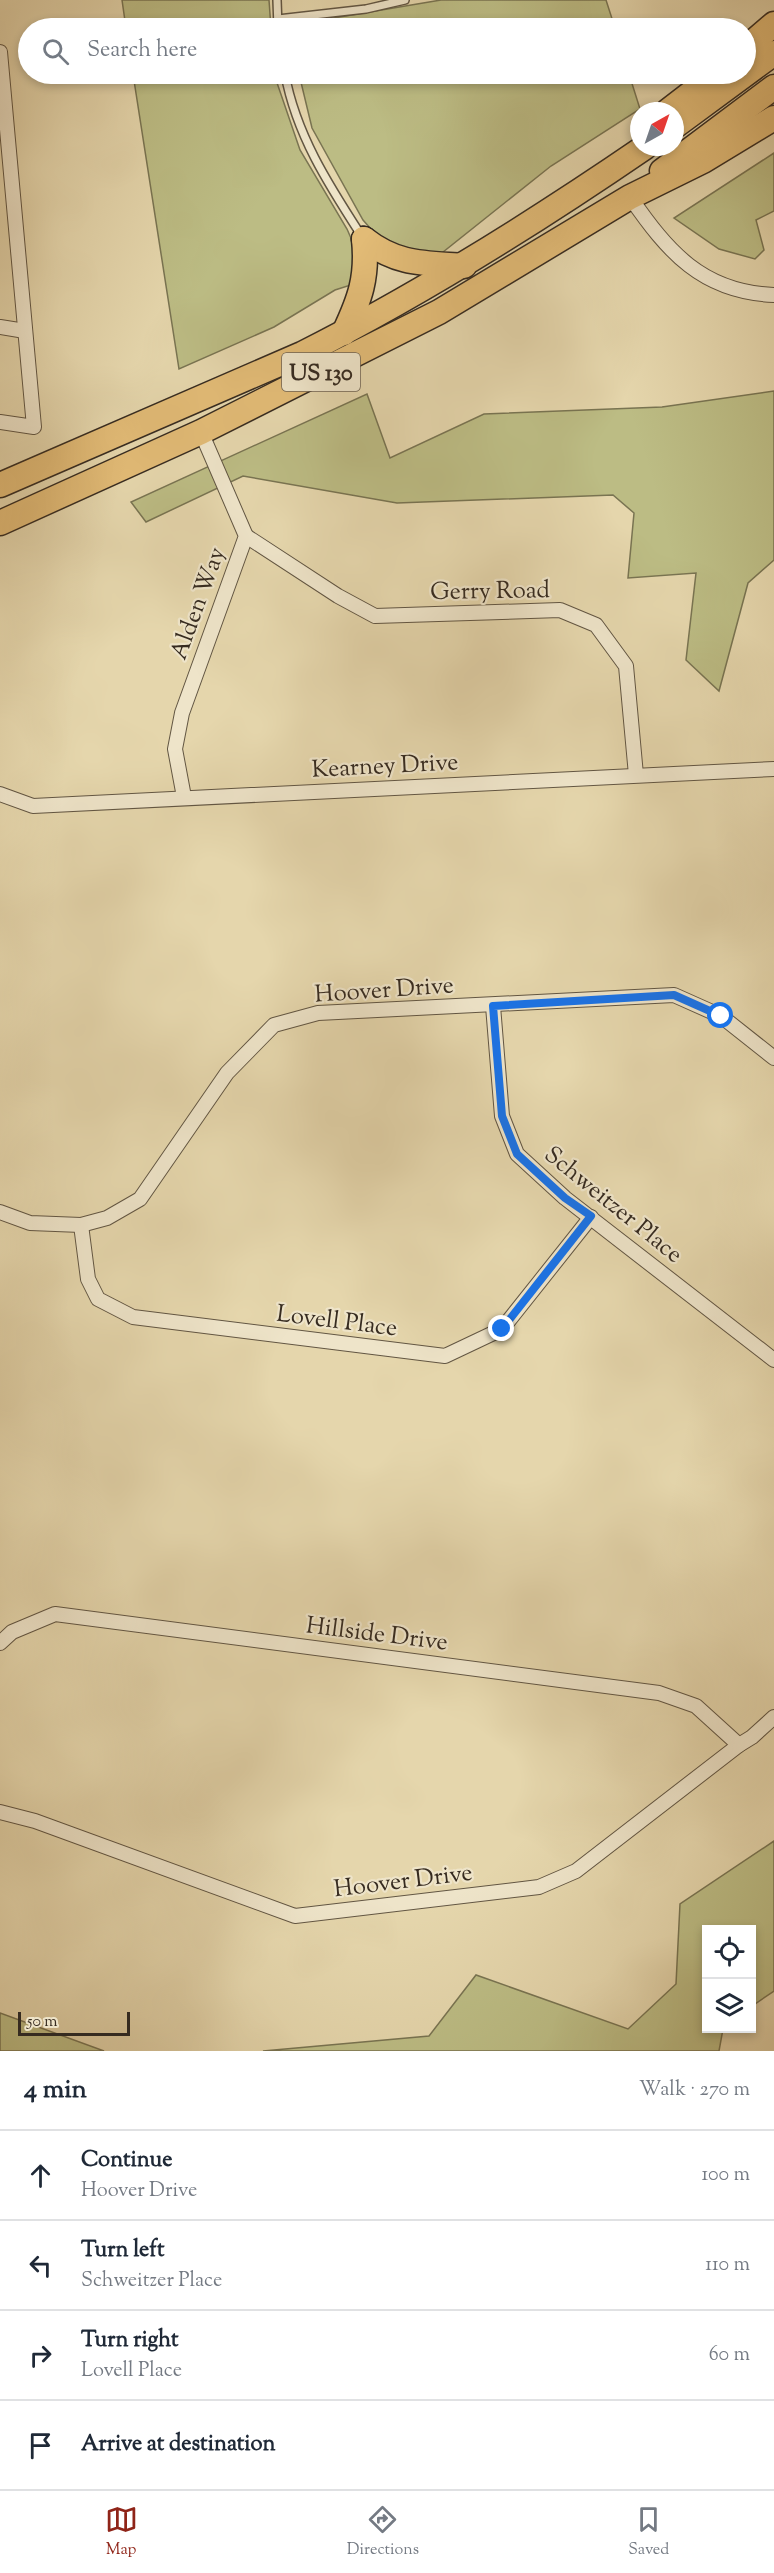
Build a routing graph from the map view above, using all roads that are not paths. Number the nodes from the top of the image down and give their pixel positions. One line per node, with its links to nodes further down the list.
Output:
1 (277, 0): 3 (lane)
2 (405, 0): 4 (lane)
3 (278, 18)
4 (287, 18)
5 (774, 24): 6 (highway)
6 (756, 39)
7 (0, 52): 14 (street)
8 (774, 53): 9 (highway)
9 (756, 66)
10 (287, 84): 21 (lane)
11 (703, 84): 15 (highway)
12 (732, 84): 17 (highway)
13 (774, 87): 20 (highway)
14 (2, 89): 25 (street)
15 (680, 102)
16 (774, 118): 20 (highway, US 130)
17 (684, 119)
18 (630, 139): 22 (highway, US 130)
19 (631, 156): 22 (highway)
20 (630, 197): 23 (street); 28 (highway, US 130)
21 (364, 239): 22 (highway); 26 (highway)
22 (473, 260): 26 (highway, US 130)
23 (774, 295)
24 (0, 327): 25 (street)
25 (25, 331): 27 (street)
26 (344, 333): 29 (highway, US 130)
27 (0, 422)
28 (201, 432): 30 (highway, US 130); 31 (street, Alden Way)
29 (0, 485)
30 (0, 523)
31 (246, 536): 33 (street, Gerry Road); 35 (street, Alden Way)
32 (774, 769): 33 (street, Kearney Drive)
33 (636, 775): 35 (street, Kearney Drive)
34 (0, 794): 35 (street, Kearney Drive)
35 (184, 797)
36 (493, 1006): 37 (street, Hoover Drive); 39 (street, Schweitzer Place); 40 (street, Hoover Drive)
37 (774, 1058)
38 (0, 1212): 40 (street, Hoover Drive)
39 (591, 1216): 40 (street, Lovell Place); 41 (street, Schweitzer Place)
40 (81, 1225)
41 (774, 1360)
42 (0, 1643): 44 (street, Hillside Drive)
43 (774, 1717): 44 (street, Hoover Drive)
44 (739, 1745): 45 (street, Hoover Drive)
45 (0, 1812)

